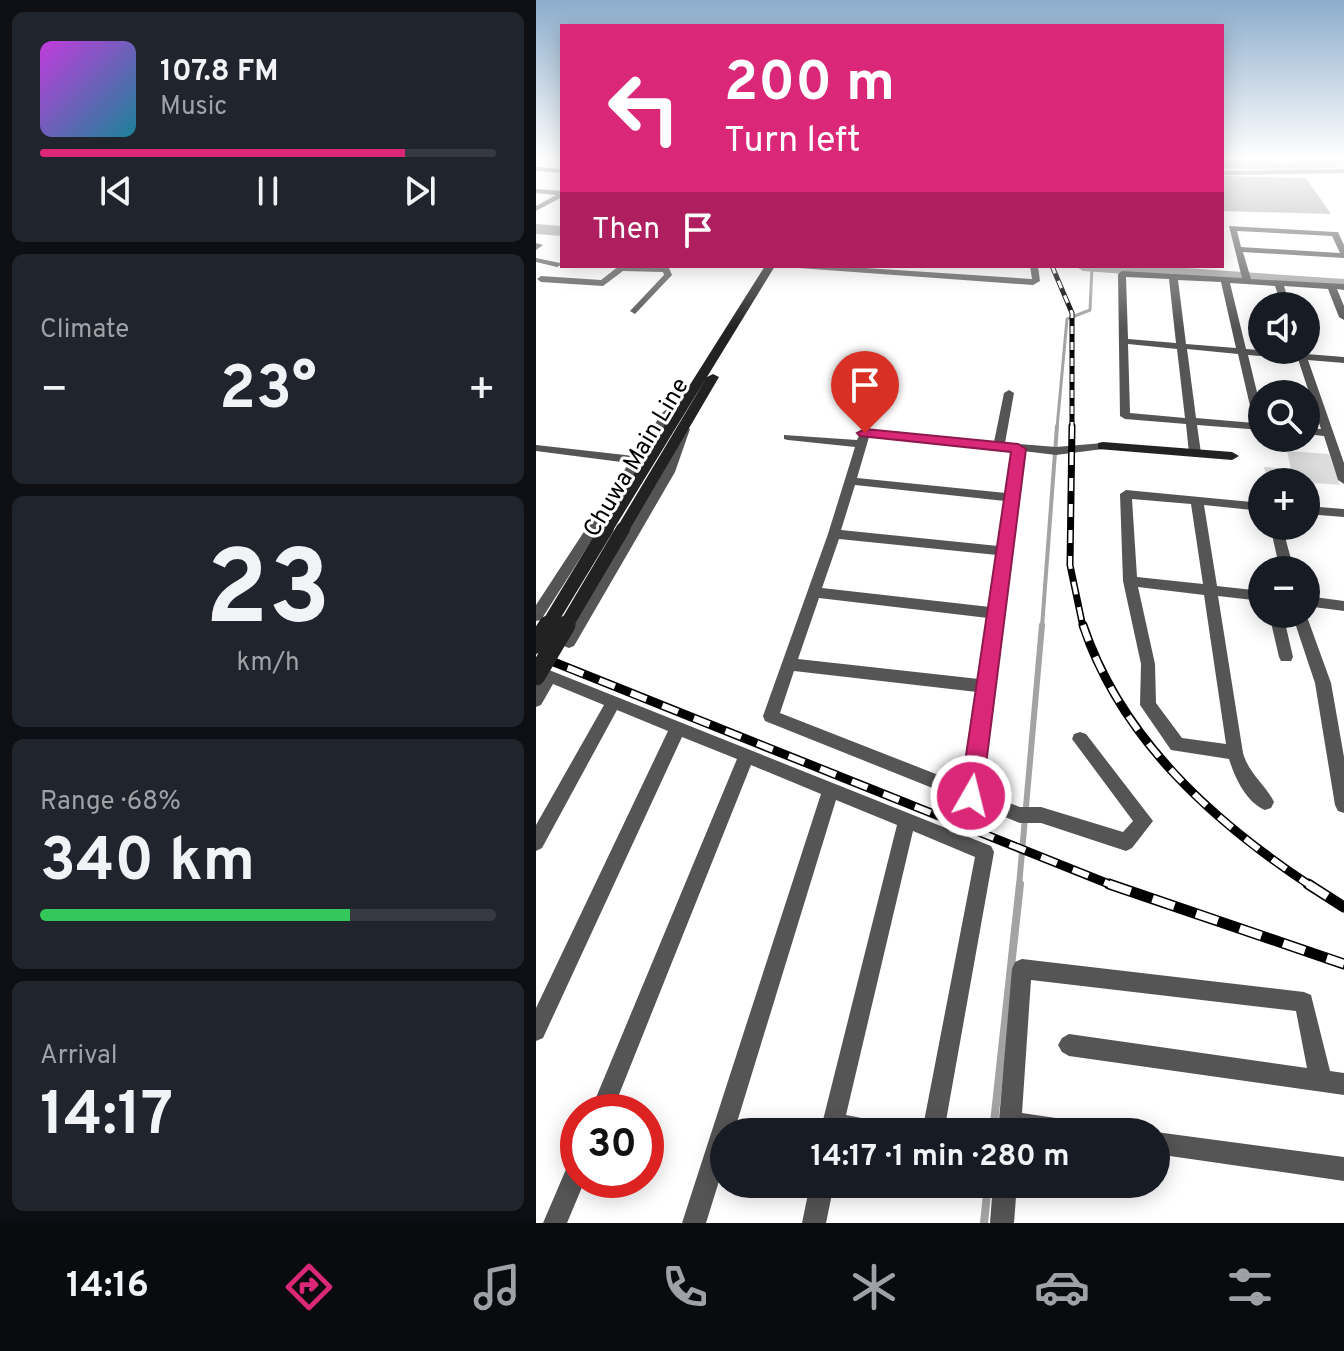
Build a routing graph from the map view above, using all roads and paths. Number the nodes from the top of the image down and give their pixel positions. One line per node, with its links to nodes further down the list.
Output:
1 (1344, 229): 2 (street)
2 (1335, 234): 3 (street); 4 (street)
3 (1238, 249): 4 (street); 16 (street)
4 (1344, 254)
5 (536, 260): 6 (street)
6 (557, 265)
7 (622, 268): 17 (street)
8 (637, 268): 24 (street)
9 (771, 268): 34 (main road, Chuwa Main Line)
10 (771, 268): 36 (main road, Chuwa Main Line)
11 (828, 268): 12 (street)
12 (1034, 268)
13 (1153, 268): 14 (street)
14 (1194, 273): 15 (street); 16 (street); 19 (street)
15 (1173, 277): 26 (street); 27 (street)
16 (1246, 277): 18 (street); 19 (street); 20 (street)
17 (541, 279)
18 (1344, 279)
19 (1225, 280): 28 (street)
20 (1279, 283): 21 (street); 23 (street)
21 (1331, 286): 22 (street); 25 (street)
22 (1344, 287)
23 (1282, 292)
24 (635, 311)
25 (1344, 317)
26 (1123, 341): 27 (street); 37 (street)
27 (1182, 346): 28 (street); 37 (street)
28 (1241, 351): 29 (street); 33 (street)
29 (1248, 351)
30 (1320, 356): 31 (street)
31 (1344, 360)
32 (1305, 364): 40 (street)
33 (1249, 380)
34 (692, 391): 49 (street); 58 (main road, Chuwa Main Line)
35 (1009, 393): 44 (street)
36 (691, 414): 58 (main road, Chuwa Main Line); 71 (street)
37 (1193, 422): 38 (street); 47 (street)
38 (1248, 426)
39 (1320, 432): 40 (street)
40 (1328, 433): 50 (street)
41 (788, 437): 42 (street)
42 (861, 444): 44 (street); 52 (street)
43 (1103, 446): 46 (street); 47 (main road)
44 (999, 447): 46 (street)
45 (536, 448): 49 (street)
46 (1018, 449): 53 (street)
47 (1195, 453): 48 (main road)
48 (1232, 456)
49 (637, 460): 68 (street)
50 (1341, 466): 51 (street)
51 (1344, 480)
52 (850, 481): 53 (street); 59 (street)
53 (1011, 498): 60 (street)
54 (1197, 501): 55 (street); 61 (street); 62 (street)
55 (1248, 506)
56 (1320, 511): 57 (street)
57 (1344, 513)
58 (615, 528): 72 (main road, Chuwa Main Line, bridge); 75 (main road, Chuwa Main Line, bridge)
59 (834, 534): 60 (street); 63 (street)
60 (1004, 551): 67 (street)
61 (1130, 581): 62 (street); 81 (street)
62 (1212, 590): 64 (street); 81 (street)
63 (814, 592): 67 (street); 74 (street)
64 (1248, 594)
65 (1320, 603): 66 (street)
66 (1344, 606)
67 (995, 613): 76 (street)
68 (536, 616)
69 (1279, 628): 73 (street)
70 (1304, 628): 86 (street)
71 (536, 629)
72 (536, 644)
73 (1286, 657)
74 (788, 664): 76 (street); 84 (street)
75 (541, 675): 77 (street); 78 (street)
76 (985, 686): 84 (street)
77 (536, 700)
78 (614, 701): 79 (street); 88 (street)
79 (678, 727): 82 (street); 89 (street)
80 (1080, 739): 84 (street)
81 (1235, 753): 85 (street)
82 (747, 755): 83 (street); 93 (street)
83 (831, 790): 87 (street); 103 (street)
84 (971, 796)
85 (1265, 802)
86 (1344, 805)
87 (907, 820): 94 (street); 95 (street)
88 (536, 842)
89 (536, 1031)
90 (1069, 1045): 91 (street)
91 (1321, 1081): 92 (street); 96 (street)
92 (1344, 1084)
93 (608, 1094)
94 (834, 1118)
95 (936, 1118)
96 (1011, 1118)
97 (1170, 1145): 98 (street)
98 (1344, 1169)
99 (565, 1198): 102 (street)
100 (819, 1198): 104 (street)
101 (1004, 1198): 105 (street)
102 (555, 1223)
103 (694, 1223)
104 (814, 1223)
105 (1002, 1223)

